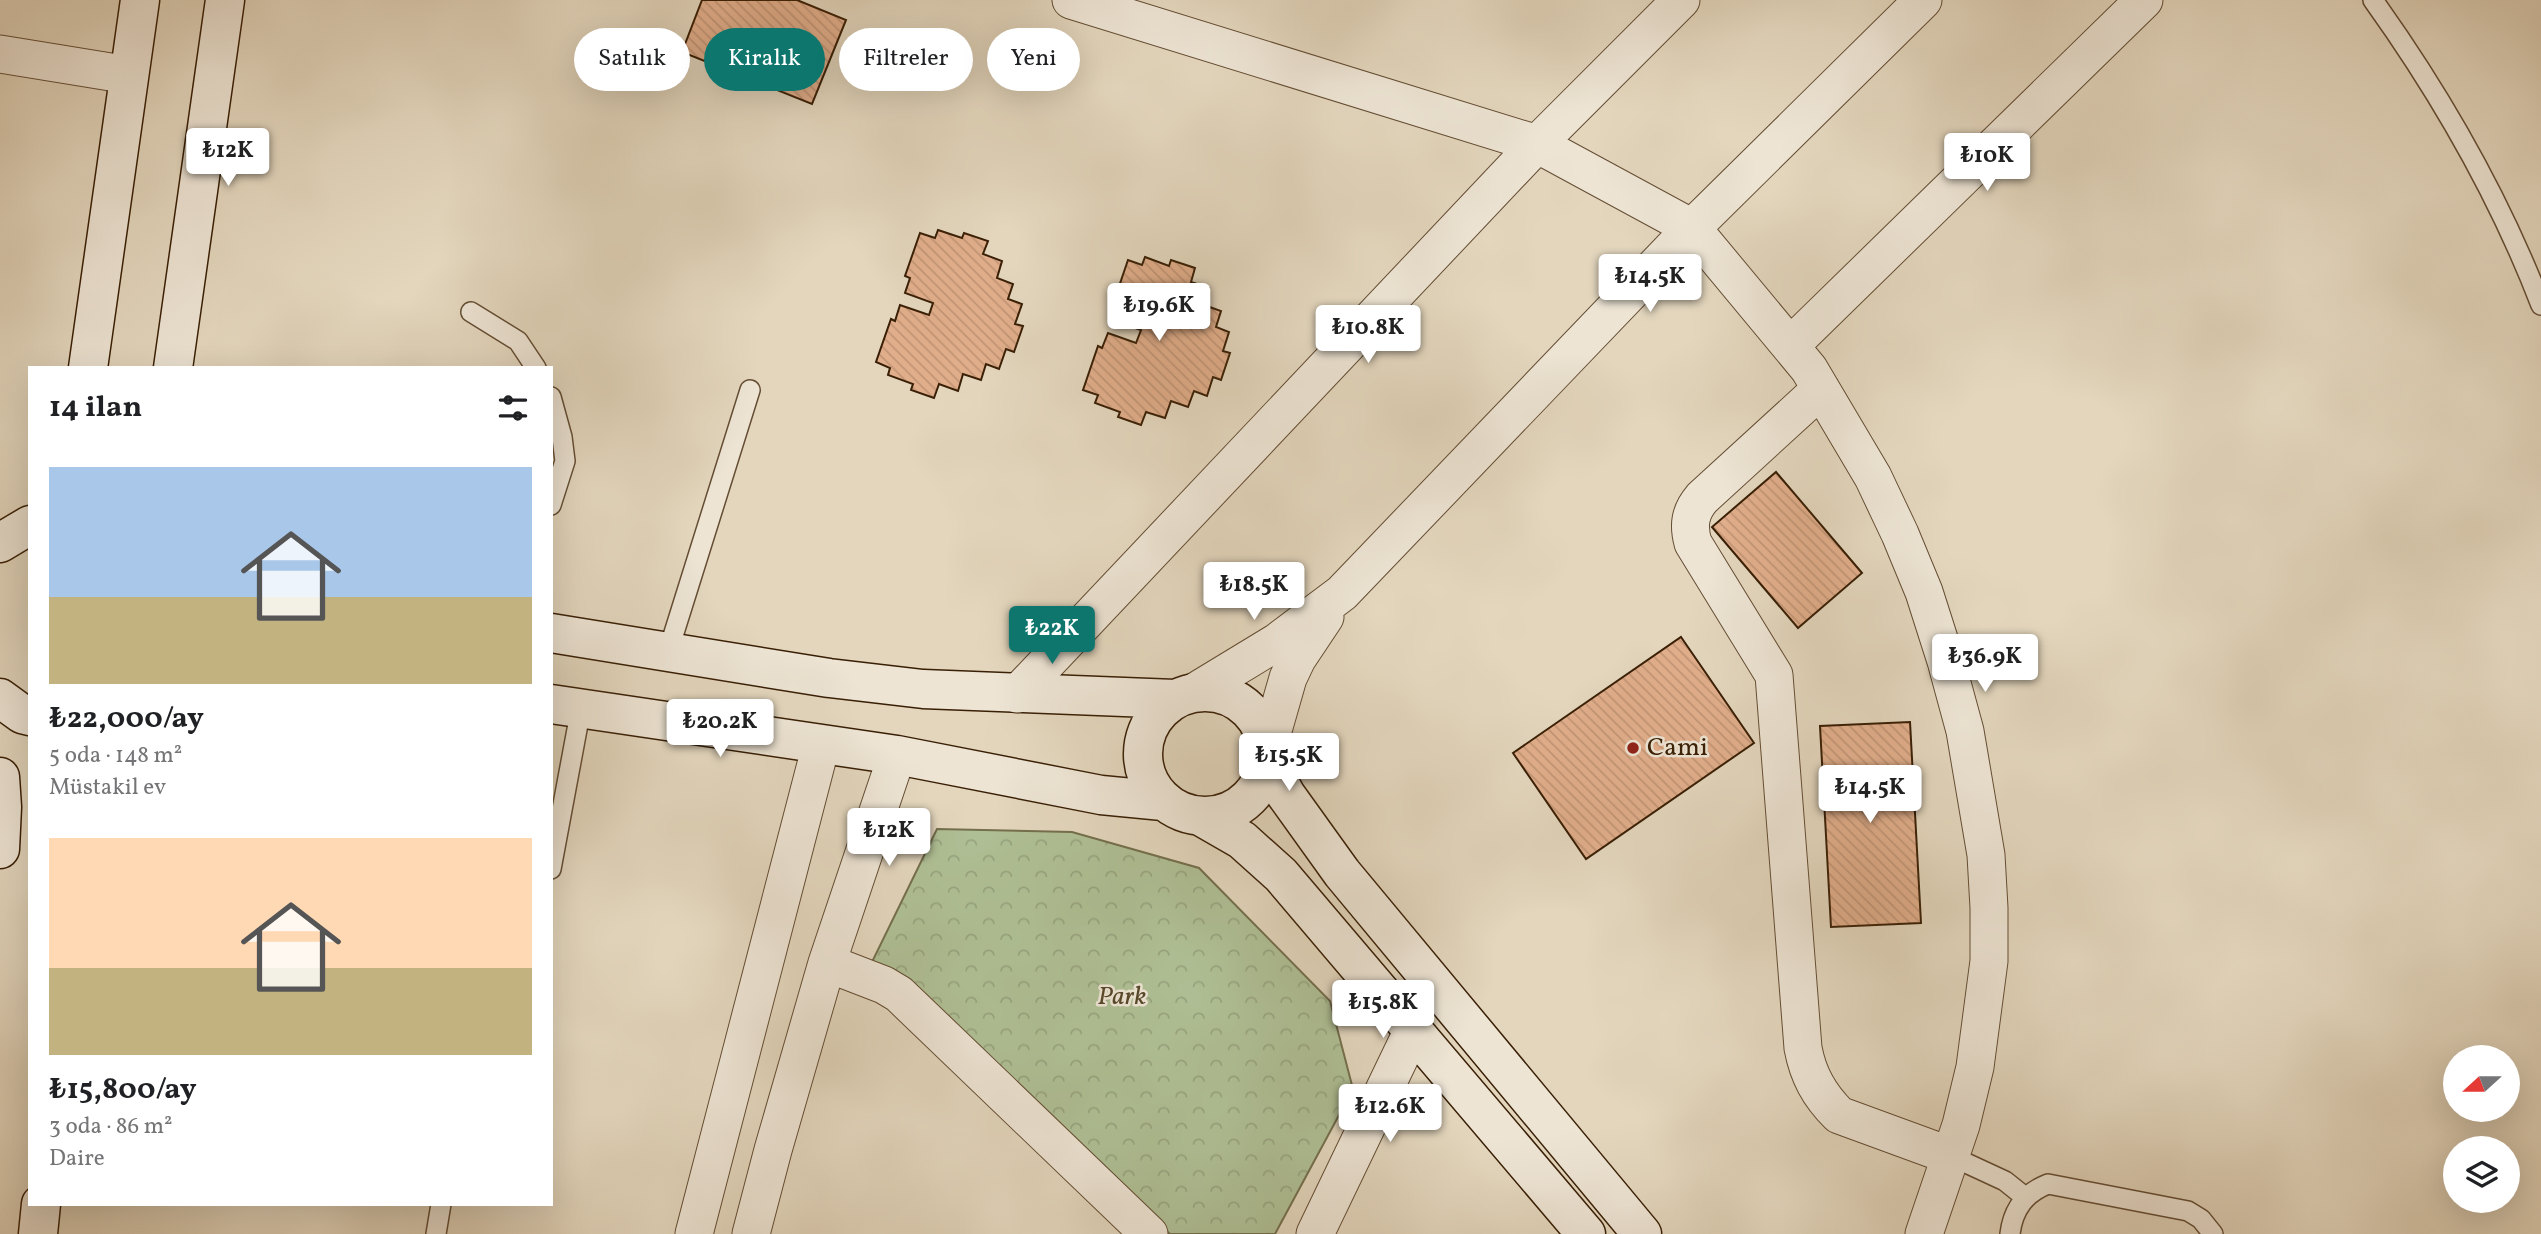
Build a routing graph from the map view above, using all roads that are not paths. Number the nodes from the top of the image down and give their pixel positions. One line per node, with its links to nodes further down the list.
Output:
1 (140, 0): 9 (street)
2 (225, 0): 16 (street)
3 (1071, 0): 10 (street)
4 (1681, 0): 10 (street)
5 (1923, 0): 11 (street)
6 (2144, 0): 14 (street)
7 (2374, 0): 12 (lane)
8 (0, 54): 9 (street)
9 (129, 75): 15 (street)
10 (1537, 144): 11 (street); 25 (street)
11 (1692, 228): 14 (street); 22 (street)
12 (2541, 305)
13 (471, 312): 17 (lane)
14 (1790, 346): 18 (street)
15 (88, 366)
16 (173, 366)
17 (536, 366)
18 (1821, 389): 40 (street); 40 (street)
19 (750, 390): 24 (lane)
20 (553, 404): 21 (lane)
21 (553, 499)
22 (1342, 593): 26 (street); 31 (street)
23 (553, 634): 24 (street)
24 (668, 652): 25 (street)
25 (1017, 694): 26 (street)
26 (1184, 696): 31 (street); 34 (street)
27 (0, 698): 29 (street)
28 (566, 706): 30 (street); 36 (lane)
29 (28, 716)
30 (821, 745): 32 (street); 47 (street)
31 (1268, 754): 35 (street); 51 (street)
32 (897, 755): 34 (street); 38 (street)
33 (0, 777): 37 (street)
34 (1163, 801): 35 (street)
35 (1202, 817): 39 (street)
36 (553, 847)
37 (0, 849)
38 (827, 963): 44 (street); 48 (street)
39 (1413, 1030): 49 (street); 50 (street)
40 (1951, 1156): 41 (lane); 52 (street)
41 (2025, 1198): 53 (lane); 54 (lane)
42 (41, 1206): 45 (street)
43 (441, 1206): 46 (lane)
44 (1128, 1226)
45 (38, 1234)
46 (436, 1234)
47 (694, 1234)
48 (751, 1234)
49 (1315, 1234)
50 (1586, 1234)
51 (1642, 1234)
52 (1924, 1234)
53 (2011, 1234)
54 (2213, 1234)

